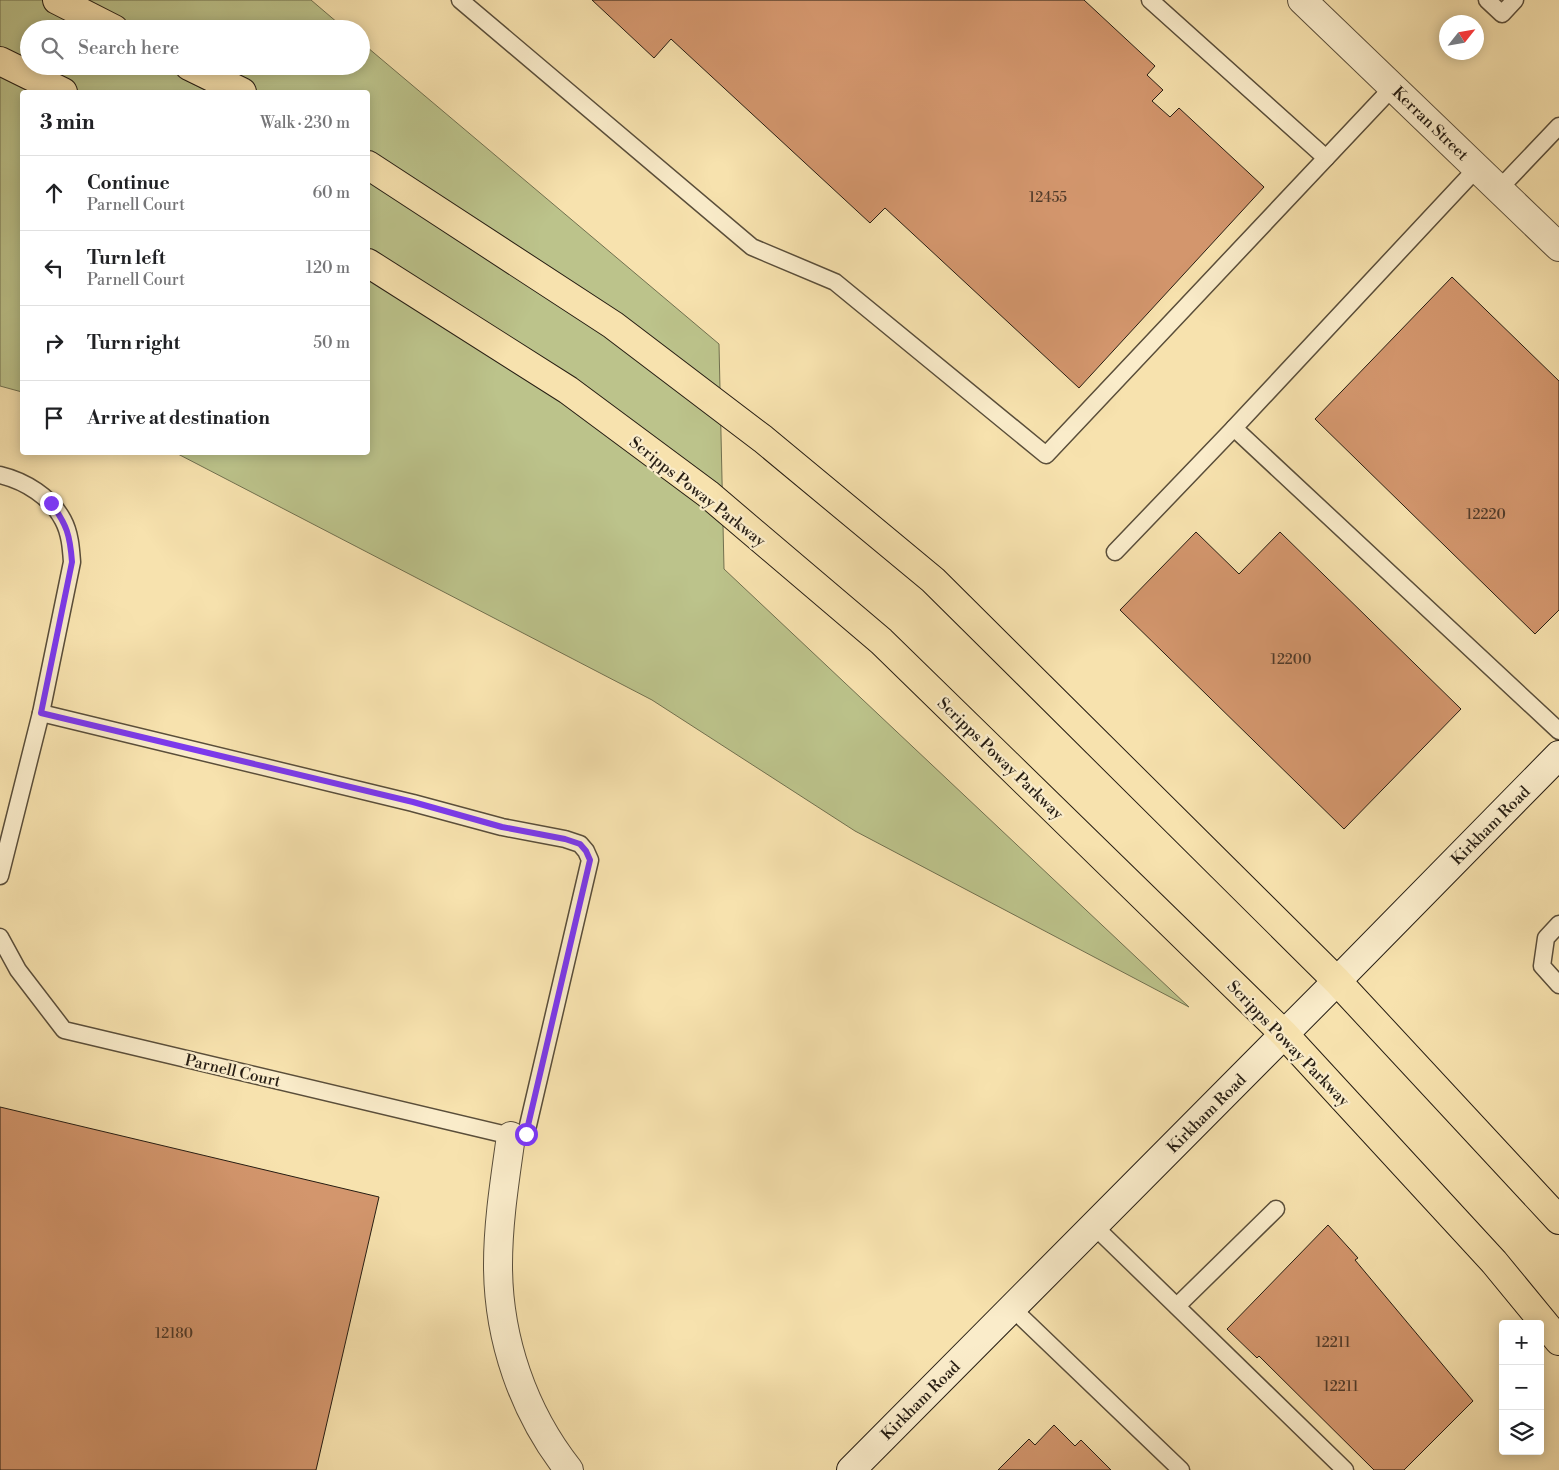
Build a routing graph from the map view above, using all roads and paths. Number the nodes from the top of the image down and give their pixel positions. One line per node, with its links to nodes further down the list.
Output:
1 (57, 0): 7 (main road)
2 (460, 0): 16 (lane)
3 (1150, 0): 16 (lane)
4 (1302, 0): 12 (main road, Kerran Street)
5 (1487, 0): 6 (lane)
6 (1515, 0)
7 (96, 20)
8 (0, 61): 9 (main road)
9 (20, 71)
10 (28, 75): 13 (main road)
11 (207, 75): 14 (main road)
12 (1393, 87): 16 (lane); 18 (main road, Kerran Street)
13 (59, 90)
14 (238, 90)
15 (1559, 126): 19 (lane)
16 (1326, 158)
17 (370, 166): 31 (main road)
18 (1477, 168): 19 (main road, Kerran Street); 22 (lane)
19 (1499, 189): 20 (main road, Kerran Street)
20 (1559, 246)
21 (370, 263): 33 (main road, Scripps Poway Parkway)
22 (1234, 428): 24 (lane); 26 (lane)
23 (0, 475): 25 (lane)
24 (1115, 552)
25 (41, 713): 28 (lane); 34 (lane)
26 (1559, 731)
27 (1559, 754): 31 (main road, Kirkham Road)
28 (0, 876)
29 (1559, 924): 32 (lane)
30 (0, 937): 34 (lane, Parnell Court)
31 (1337, 981): 33 (main road, Kirkham Road); 36 (main road)
32 (1559, 985)
33 (1284, 1034): 37 (main road, Kirkham Road); 40 (main road, Scripps Poway Parkway)
34 (511, 1136): 41 (main road)
35 (1276, 1210): 38 (lane)
36 (1559, 1220)
37 (1094, 1226): 38 (lane); 39 (main road, Kirkham Road)
38 (1176, 1306): 44 (lane)
39 (1012, 1308): 42 (main road, Kirkham Road); 43 (lane)
40 (1559, 1341)
41 (569, 1470)
42 (851, 1470)
43 (1181, 1470)
44 (1345, 1470)

